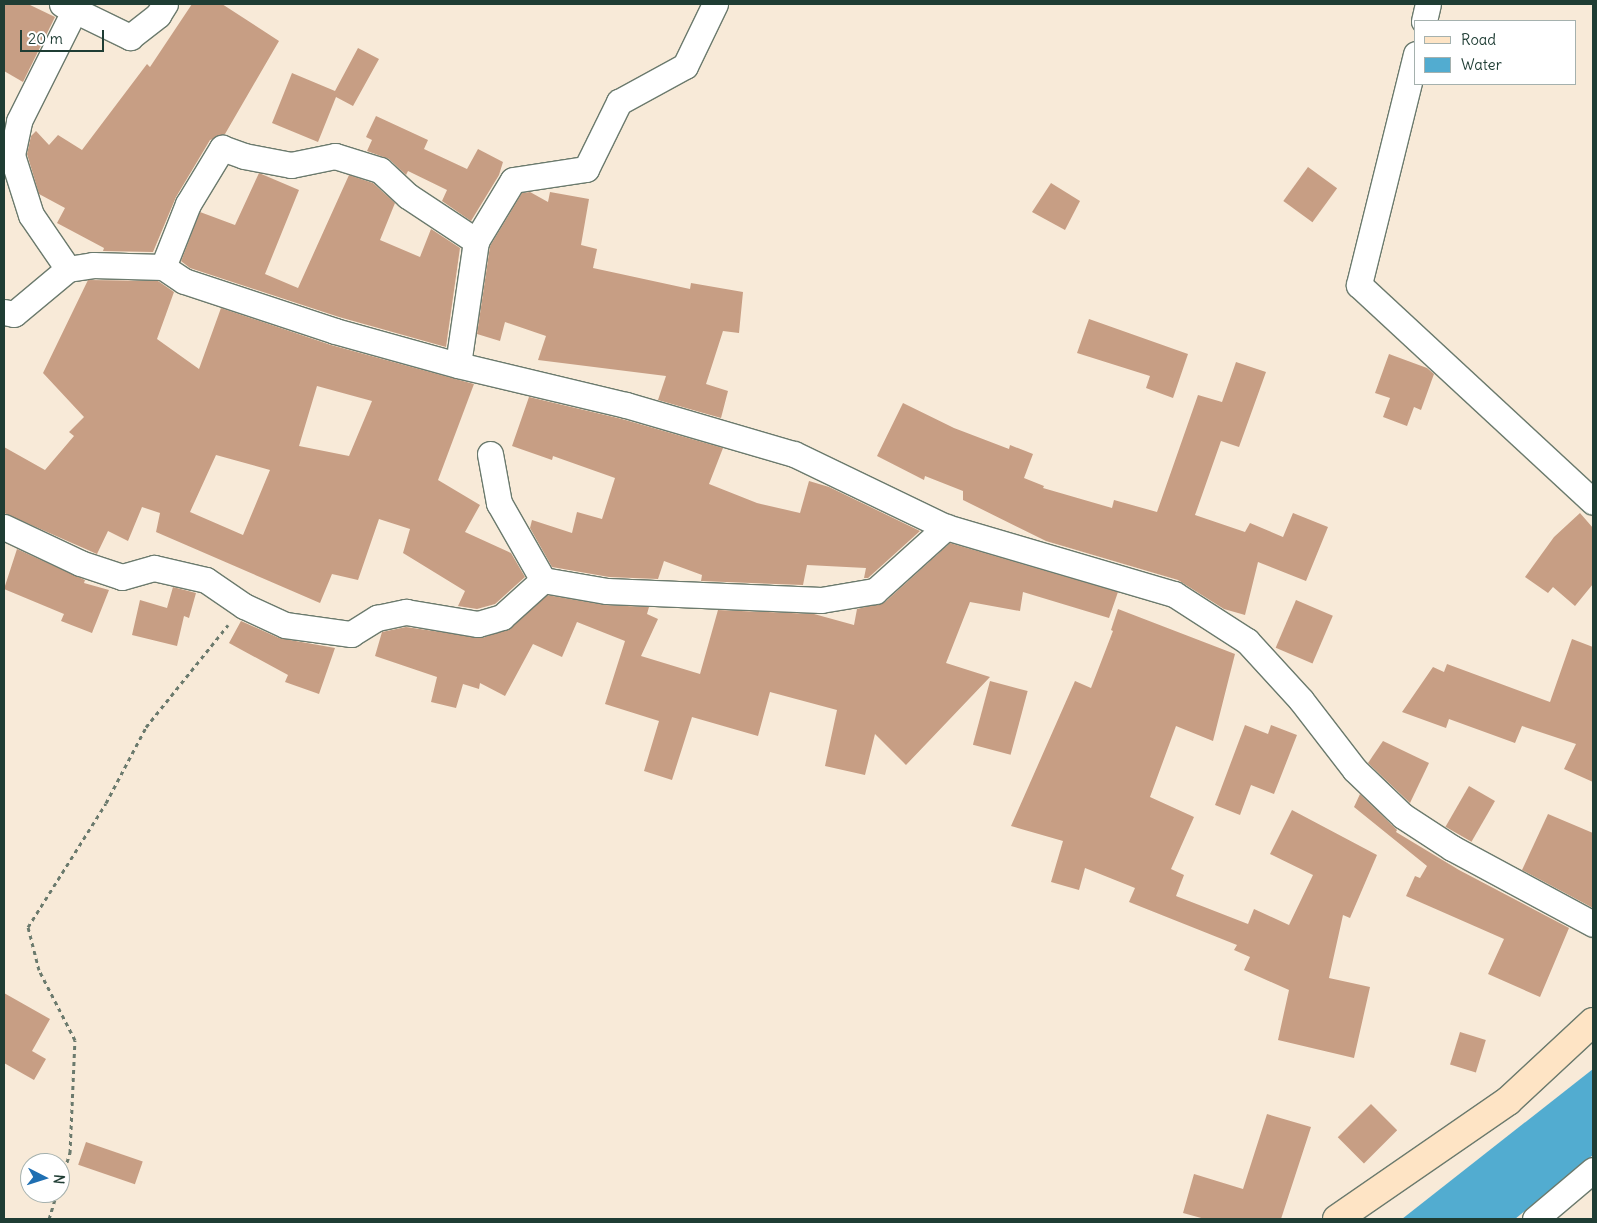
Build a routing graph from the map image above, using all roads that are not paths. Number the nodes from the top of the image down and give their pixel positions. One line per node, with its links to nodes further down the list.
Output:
1 (165, 4): 4 (street)
2 (715, 4): 7 (street)
3 (1428, 4): 5 (street)
4 (68, 7): 9 (street)
5 (1424, 20)
6 (1414, 62): 13 (street)
7 (476, 241): 8 (street); 11 (street)
8 (163, 267): 9 (street); 11 (street)
9 (68, 269): 10 (street)
10 (4, 312)
11 (458, 365): 15 (street)
12 (490, 454): 16 (street)
13 (1593, 502)
14 (4, 527): 16 (street)
15 (946, 527): 16 (street); 17 (street)
16 (543, 580)
17 (1593, 924)
18 (1593, 1022): 20 (main road)
19 (1593, 1170): 21 (street)
20 (1337, 1219)
21 (1535, 1219)

